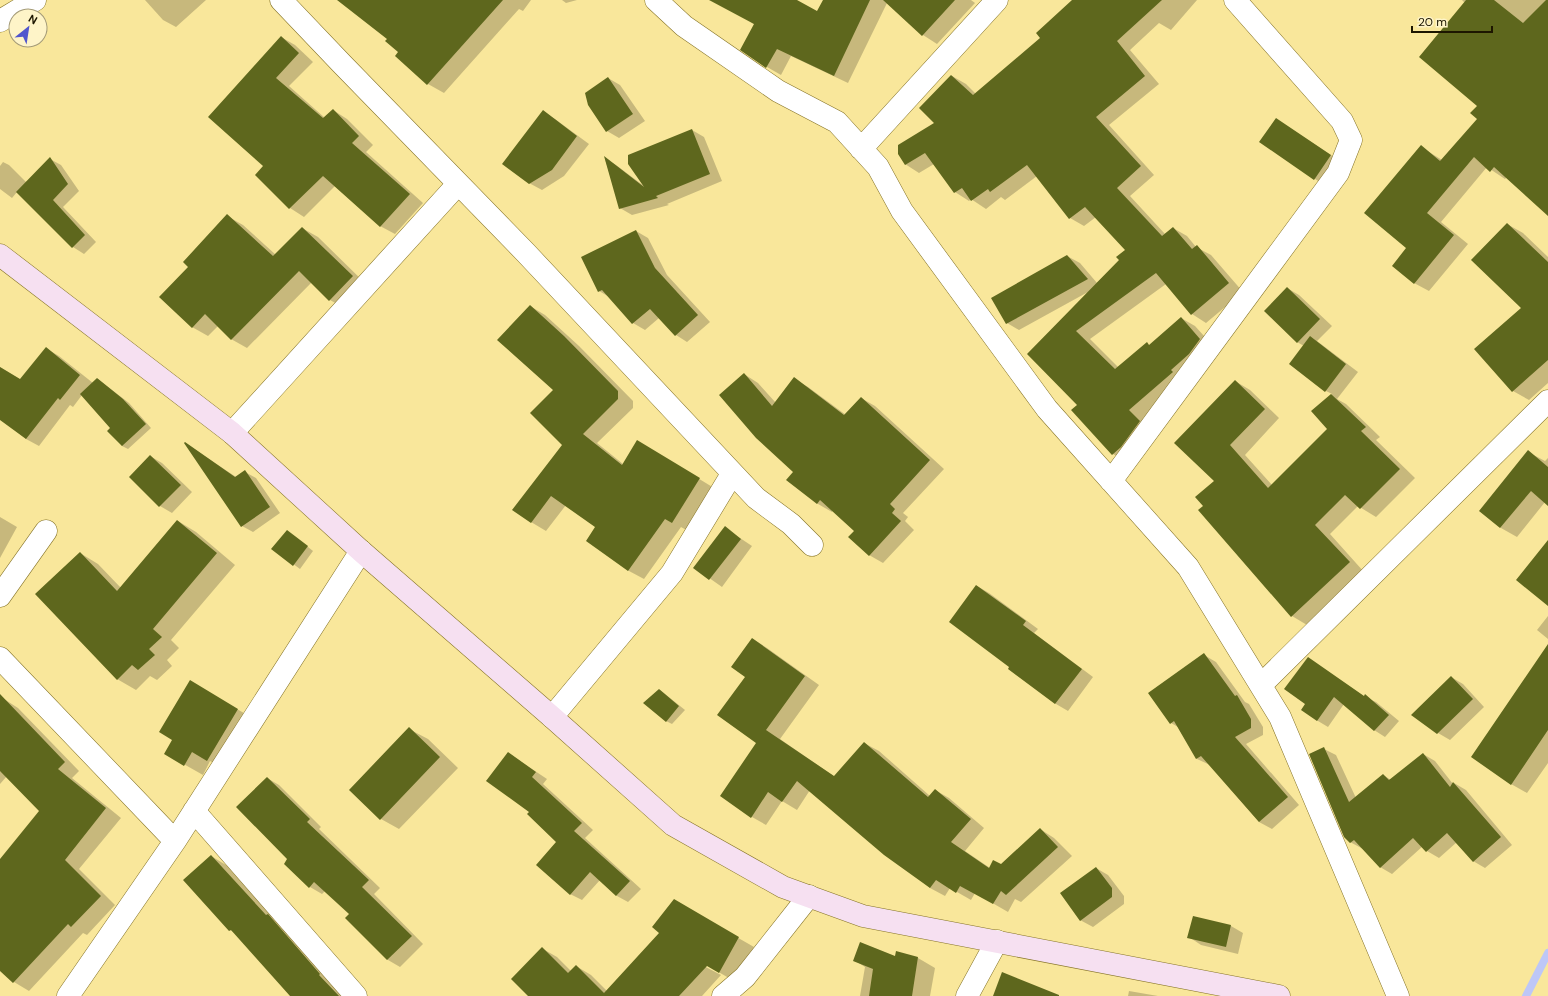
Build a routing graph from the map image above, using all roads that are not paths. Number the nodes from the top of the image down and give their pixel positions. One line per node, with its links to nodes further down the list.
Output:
1 (35, 0): 6 (street)
2 (281, 0): 8 (street)
3 (656, 0): 7 (street)
4 (997, 0): 7 (street)
5 (1236, 0): 13 (street)
6 (0, 21)
7 (861, 149): 13 (street)
8 (458, 184): 11 (street); 12 (street)
9 (0, 255): 11 (street)
10 (1548, 401): 19 (street)
11 (232, 433): 16 (street)
12 (732, 474): 15 (street); 20 (street)
13 (1111, 481): 19 (street)
14 (46, 531): 17 (street)
15 (812, 545)
16 (361, 551): 20 (street); 21 (street)
17 (0, 596)
18 (0, 658): 22 (street)
19 (1261, 685): 30 (street)
20 (552, 717): 23 (street)
21 (194, 811): 22 (street); 26 (street)
22 (175, 841): 25 (street)
23 (809, 896): 24 (street); 27 (street)
24 (997, 942): 28 (street); 29 (street)
25 (68, 996)
26 (356, 996)
27 (723, 996)
28 (967, 996)
29 (1279, 996)
30 (1398, 996)

